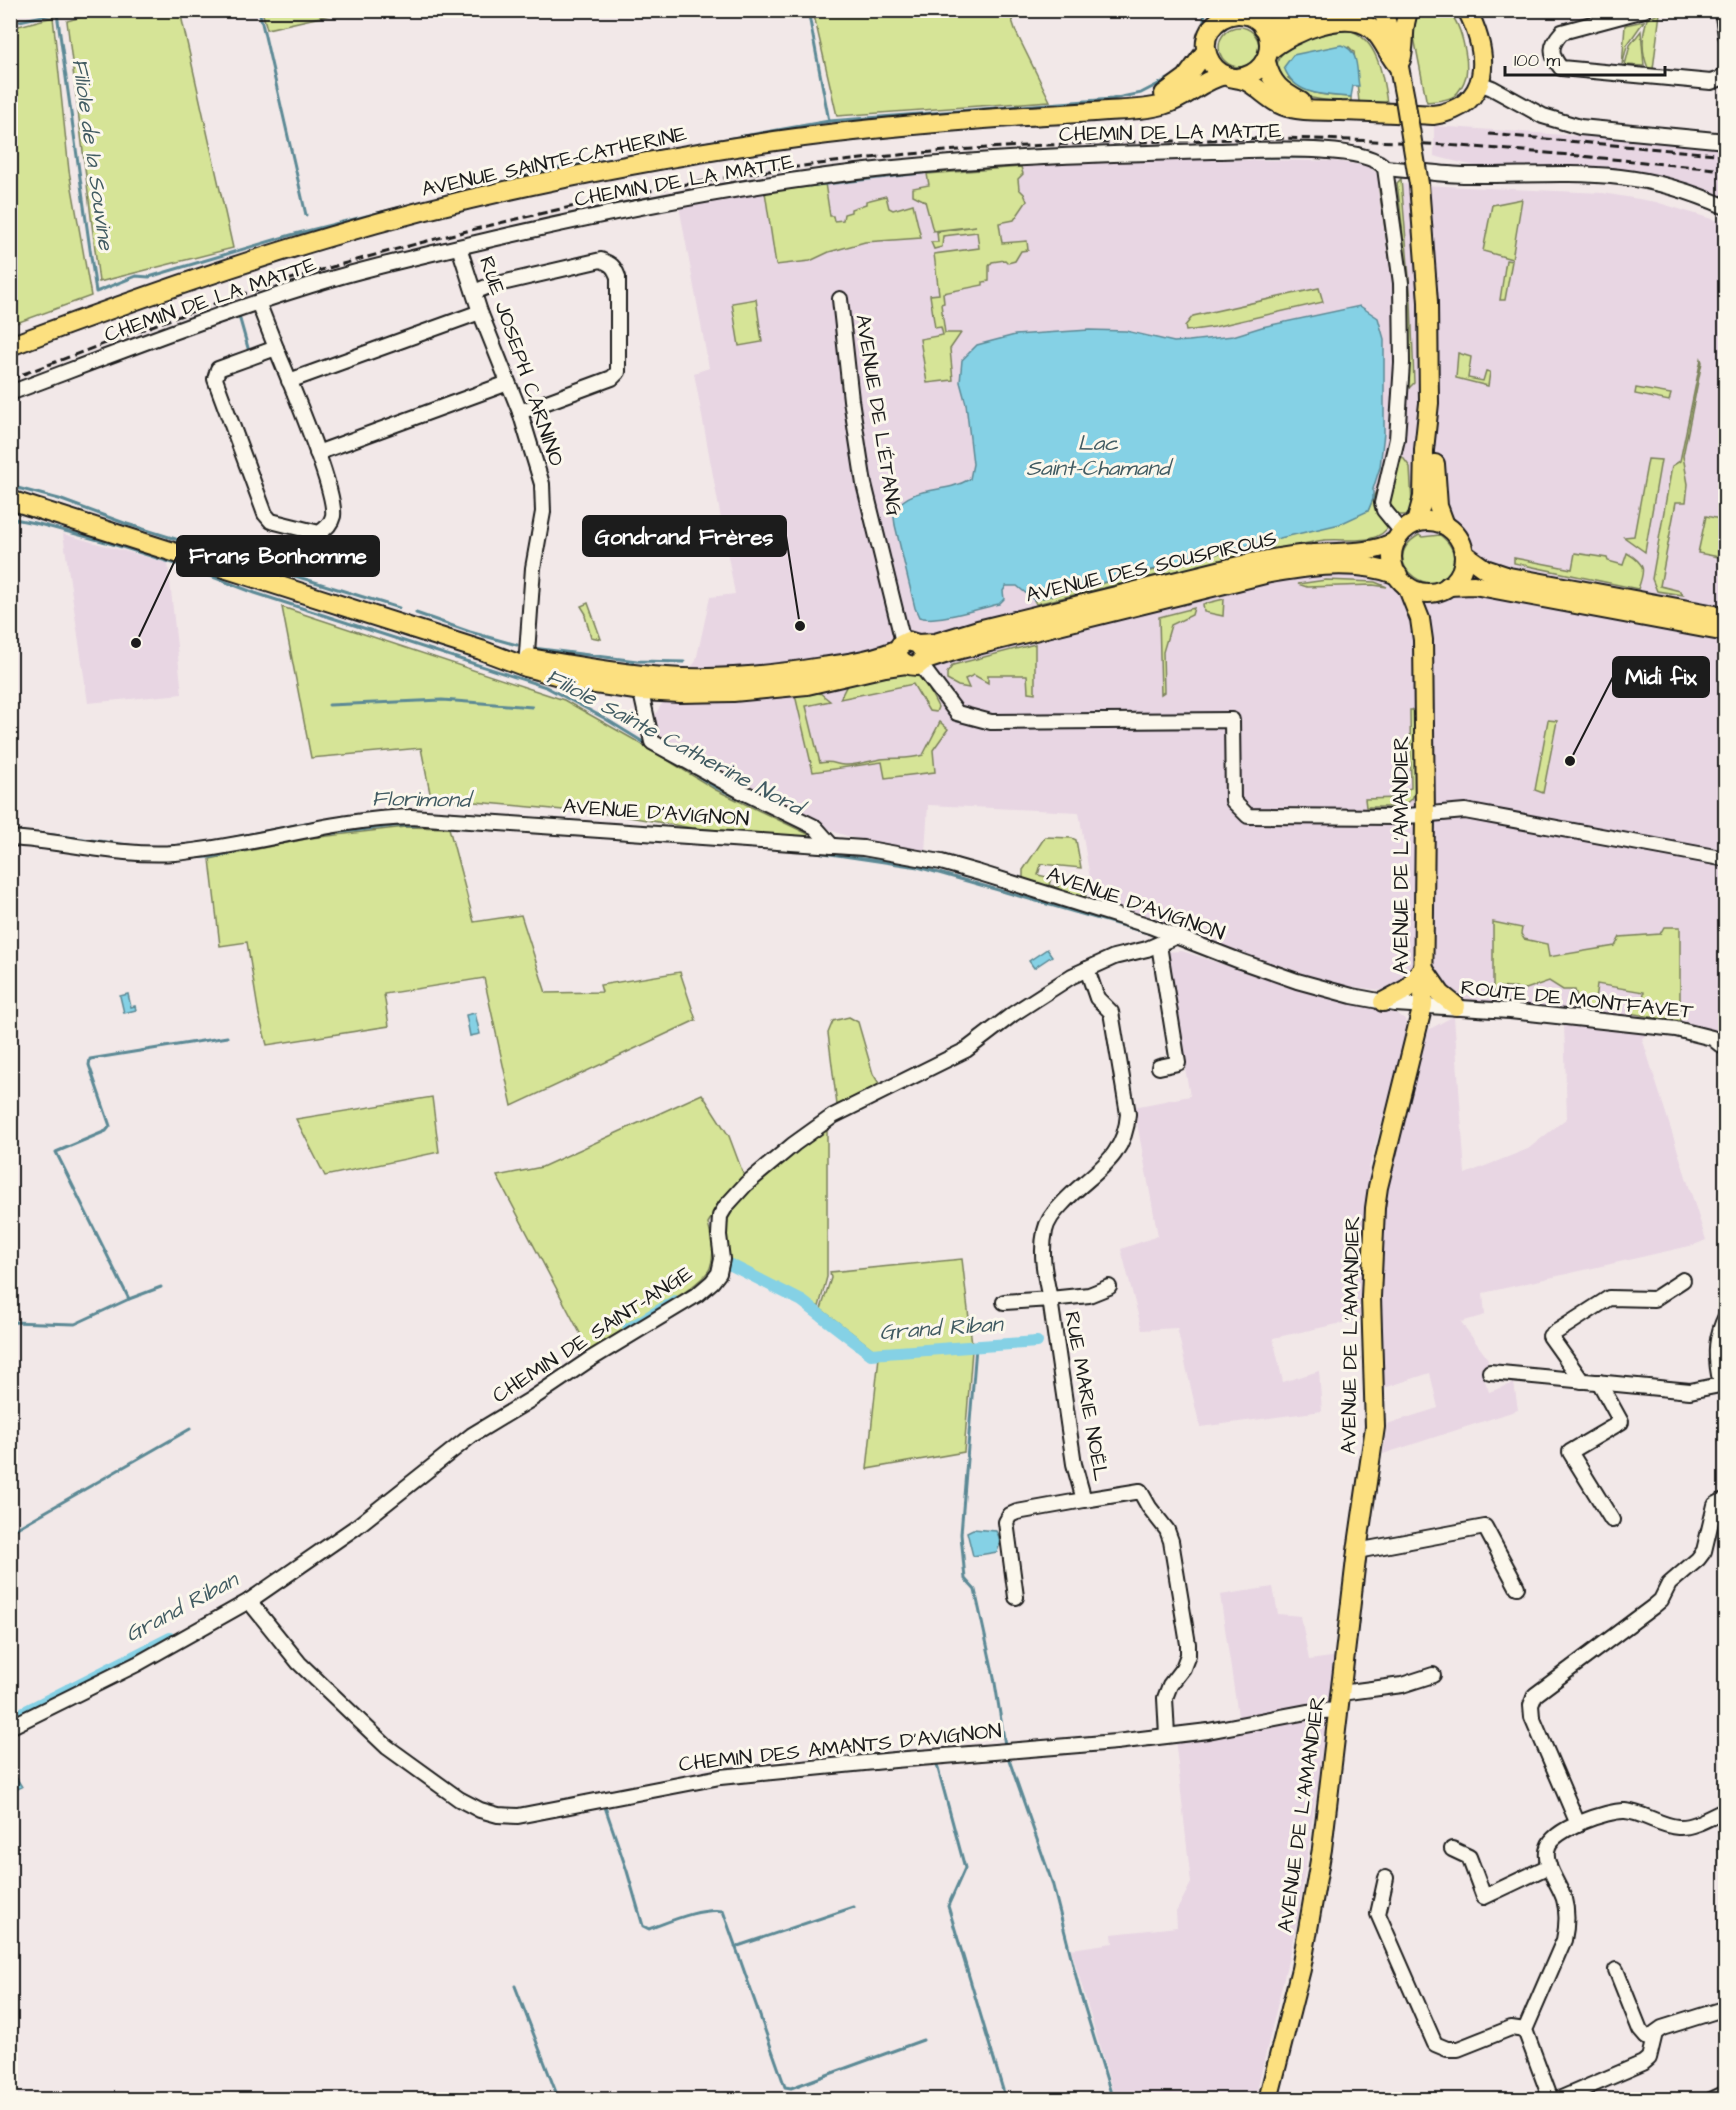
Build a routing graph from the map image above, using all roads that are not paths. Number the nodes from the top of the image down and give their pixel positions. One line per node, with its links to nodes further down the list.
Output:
1 (1339, 10): 9 (main road)
2 (1383, 10): 13 (main road)
3 (1409, 10): 13 (main road)
4 (1467, 10): 16 (main road)
5 (1722, 10): 10 (street)
6 (1640, 11): 14 (street)
7 (1243, 13): 8 (main road); 9 (main road)
8 (1216, 17): 11 (main road)
9 (1263, 27): 12 (main road)
10 (1725, 36)
11 (1206, 51): 15 (main road); 17 (main road)
12 (1268, 56): 13 (main road); 15 (main road); 18 (main road)
13 (1399, 67): 32 (main road, bridge)
14 (1725, 73)
15 (1231, 76): 17 (main road); 18 (main road)
16 (1479, 83): 18 (main road); 19 (street)
17 (1127, 110): 27 (main road, AVENUE SAINTE-CATHERINE)
18 (1316, 110)
19 (1725, 141)
20 (1385, 168): 21 (street); 22 (street, CHEMIN DE LA MATTE); 37 (street)
21 (1725, 207)
22 (459, 247): 23 (street, RUE JOSEPH CARNINO); 25 (street, CHEMIN DE LA MATTE)
23 (474, 292): 26 (street, RUE JOSEPH CARNINO); 33 (street)
24 (840, 298): 44 (street, AVENUE DE L'ÉTANG)
25 (258, 302): 28 (street); 31 (street, CHEMIN DE LA MATTE)
26 (480, 312): 29 (street); 30 (street, RUE JOSEPH CARNINO)
27 (10, 346)
28 (276, 348): 29 (street); 34 (street)
29 (289, 381): 34 (street)
30 (508, 383): 33 (street, RUE JOSEPH CARNINO); 34 (street)
31 (10, 393)
32 (1429, 403): 36 (main road); 37 (main road)
33 (520, 412): 45 (street, RUE JOSEPH CARNINO)
34 (317, 453)
35 (10, 500): 45 (main road, AVENUE DES SOUSPIROUS)
36 (1446, 525): 37 (main road); 38 (main road)
37 (1405, 532): 39 (main road); 44 (main road, AVENUE DES SOUSPIROUS)
38 (1464, 554): 40 (main road); 41 (main road)
39 (1402, 581): 40 (main road); 43 (main road, AVENUE DE L'AMANDIER); 44 (main road, AVENUE DES SOUSPIROUS)
40 (1446, 588): 42 (main road); 43 (main road, AVENUE DE L'AMANDIER)
41 (1725, 617)
42 (1725, 632)
43 (1423, 640): 47 (main road, AVENUE DE L'AMANDIER)
44 (911, 654): 46 (main road, AVENUE DES SOUSPIROUS); 47 (street)
45 (526, 663): 46 (main road, AVENUE DES SOUSPIROUS)
46 (643, 682): 49 (street)
47 (1425, 814): 50 (street); 53 (main road, AVENUE DE L'AMANDIER)
48 (10, 838): 49 (street, AVENUE D'AVIGNON)
49 (832, 846): 51 (street, AVENUE D'AVIGNON)
50 (1725, 859)
51 (1177, 936): 52 (street, CHEMIN DE SAINT-ANGE); 55 (street, AVENUE D'AVIGNON)
52 (1159, 945): 54 (street, CHEMIN DE SAINT-ANGE); 59 (street)
53 (1424, 968): 55 (main road); 56 (main road, AVENUE DE L'AMANDIER); 57 (main road)
54 (1087, 969): 62 (street, RUE MARIE NOËL); 75 (street, CHEMIN DE SAINT-ANGE)
55 (1383, 1002): 56 (street, AVENUE D'AVIGNON)
56 (1423, 1005): 57 (street, ROUTE DE MONTFAVET); 72 (main road, AVENUE DE L'AMANDIER)
57 (1456, 1006): 58 (street, ROUTE DE MONTFAVET)
58 (1724, 1048)
59 (1159, 1067)
60 (1683, 1280): 66 (street)
61 (1109, 1287): 62 (street, RUE MARIE NOËL)
62 (1050, 1299): 63 (street); 70 (street, RUE MARIE NOËL)
63 (1004, 1302)
64 (1725, 1316): 67 (street)
65 (1490, 1372): 66 (street)
66 (1582, 1381): 68 (street)
67 (1721, 1381): 68 (street)
68 (1599, 1382): 71 (street)
69 (1725, 1499): 81 (street)
70 (1084, 1500): 74 (street, RUE MARIE NOËL); 79 (street, RUE MARIE NOËL)
71 (1612, 1520)
72 (1357, 1551): 73 (street); 77 (main road, AVENUE DE L'AMANDIER)
73 (1517, 1587)
74 (1016, 1598)
75 (249, 1600): 78 (street, CHEMIN DE SAINT-ANGE); 79 (street, CHEMIN DES AMANTS D'AVIGNON)
76 (1433, 1675): 77 (street, CHEMIN DES AMANTS D'AVIGNON)
77 (1340, 1702): 79 (street, CHEMIN DES AMANTS D'AVIGNON); 90 (main road, AVENUE DE L'AMANDIER)
78 (10, 1727)
79 (1167, 1735)
80 (1725, 1810): 81 (street)
81 (1578, 1824): 83 (street)
82 (1452, 1849): 83 (street)
83 (1549, 1866): 87 (street)
84 (1386, 1878): 87 (street)
85 (1616, 1970): 88 (street)
86 (1725, 2008): 88 (street)
87 (1525, 2030): 91 (street)
88 (1652, 2041): 92 (street)
89 (1725, 2093): 93 (street)
90 (1268, 2100)
91 (1551, 2100)
92 (1557, 2100)
93 (1711, 2100)

